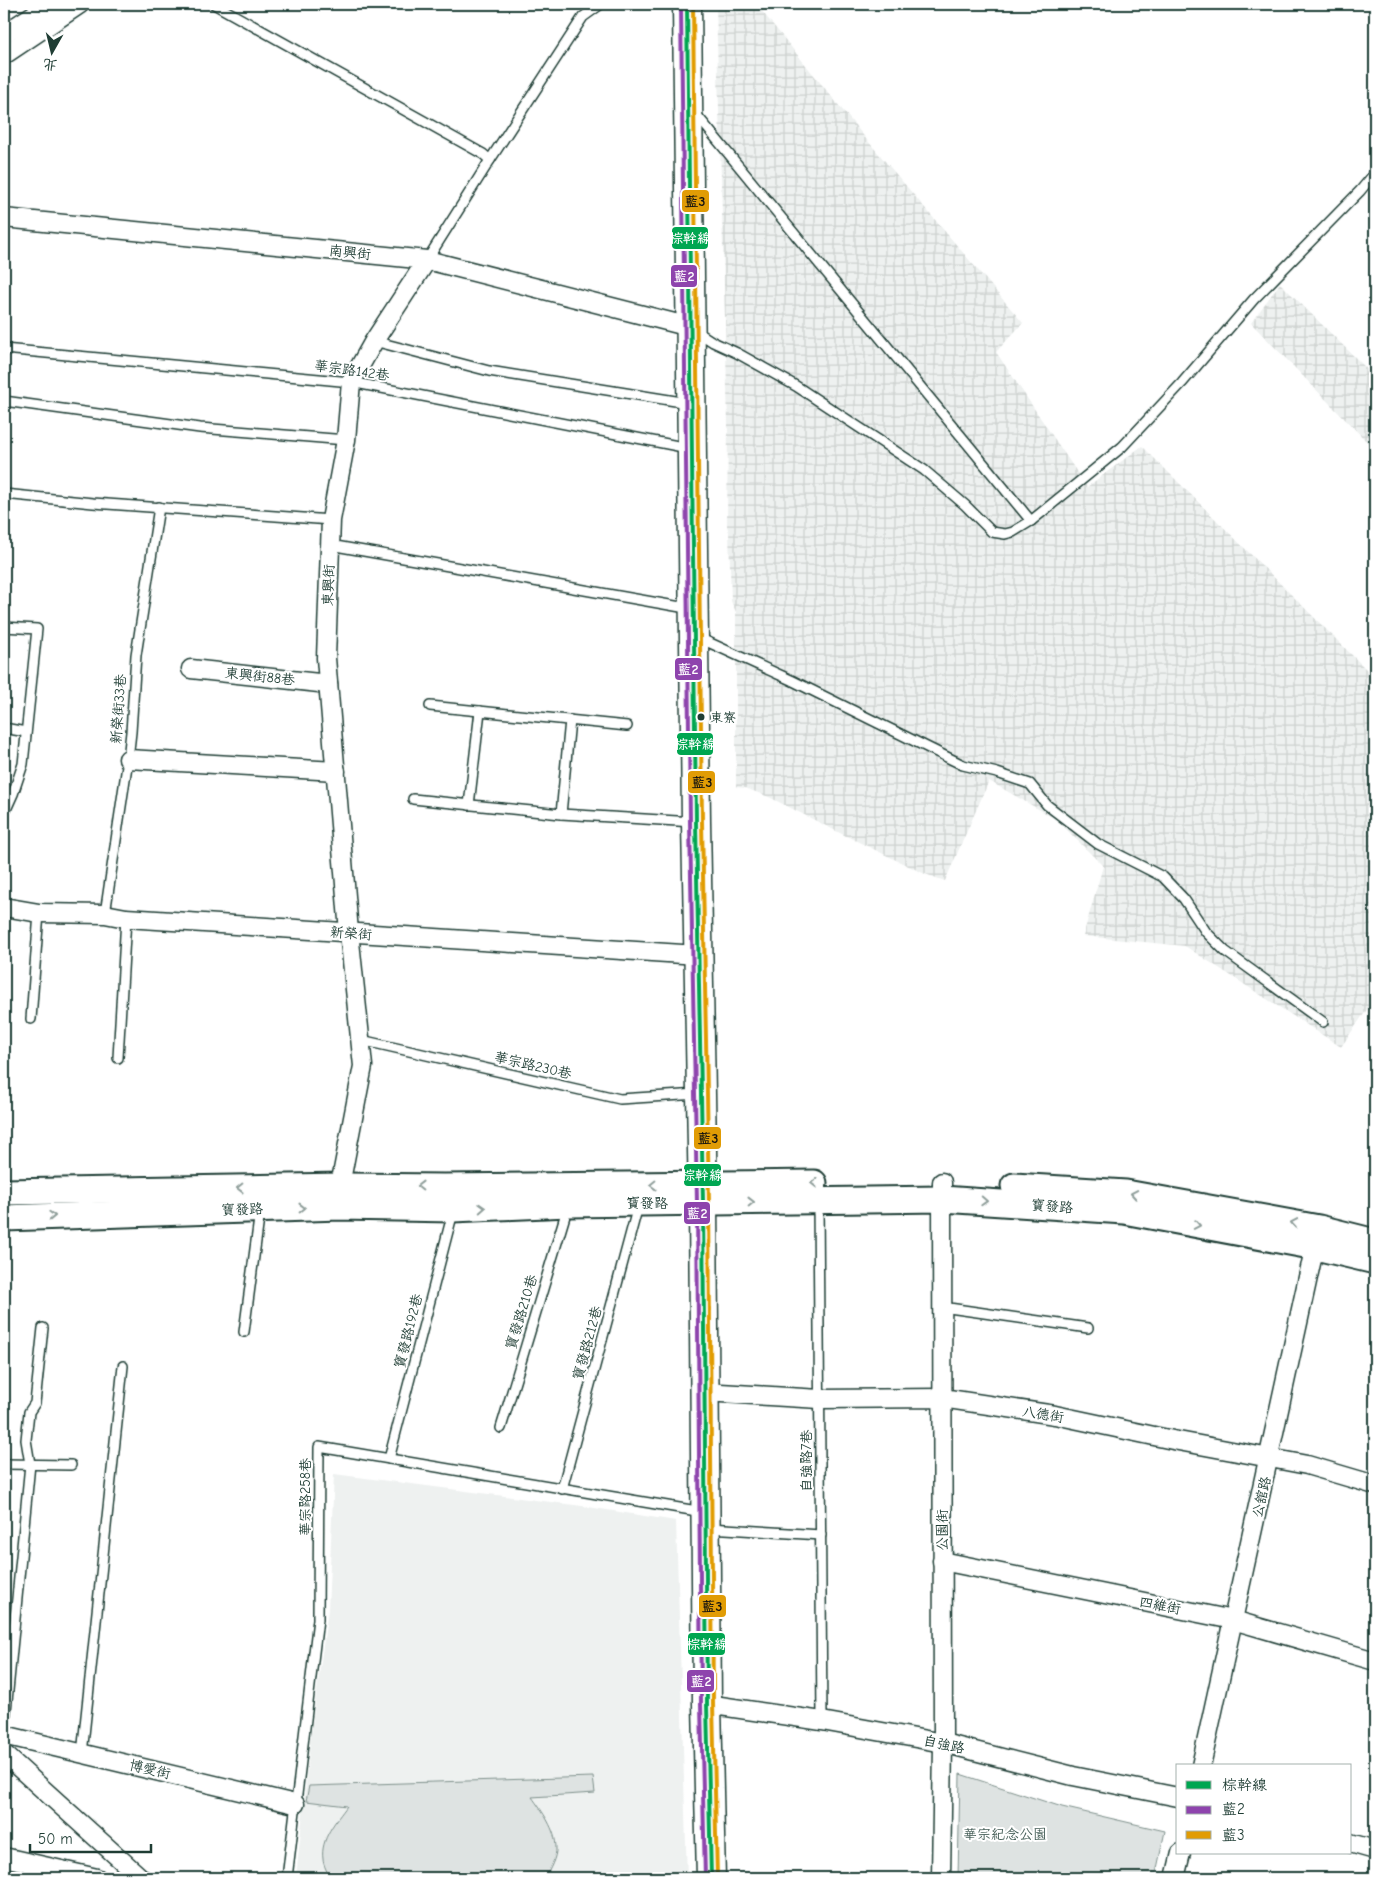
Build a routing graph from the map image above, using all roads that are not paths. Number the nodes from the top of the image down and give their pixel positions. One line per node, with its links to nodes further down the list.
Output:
1 (50, 4): 6 (street)
2 (80, 4): 7 (street)
3 (214, 4): 9 (lane)
4 (601, 4): 9 (lane)
5 (687, 4): 8 (main road)
6 (4, 34)
7 (4, 56)
8 (689, 105): 13 (main road); 24 (lane)
9 (490, 160): 12 (lane)
10 (1375, 173): 24 (lane)
11 (4, 218): 12 (street, 南興街)
12 (427, 260): 13 (street, 南興街); 14 (street, 東興街)
13 (690, 327): 18 (main road); 24 (lane)
14 (374, 342): 16 (street, 東興街); 18 (lane)
15 (4, 349): 16 (lane, 華宗路142巷)
16 (351, 382): 19 (street, 東興街); 20 (lane, 華宗路142巷)
17 (4, 400): 19 (lane)
18 (691, 403): 20 (main road)
19 (346, 440): 23 (street, 東興街)
20 (691, 448): 26 (main road)
21 (4, 494): 22 (lane)
22 (159, 506): 23 (lane); 36 (lane, 新榮街33巷)
23 (331, 520): 25 (street, 東興街)
24 (1031, 521)
25 (330, 545): 26 (lane); 29 (street, 東興街)
26 (694, 622): 42 (main road); 50 (lane)
27 (4, 627): 35 (lane)
28 (191, 669): 29 (street, 東興街88巷)
29 (328, 684): 37 (street, 東興街)
30 (430, 706): 31 (lane)
31 (480, 711): 32 (lane); 39 (lane)
32 (570, 720): 33 (lane); 41 (lane)
33 (627, 726)
34 (4, 728): 35 (lane)
35 (26, 732): 40 (lane)
36 (128, 759): 37 (street); 45 (lane, 新榮街33巷)
37 (336, 771): 47 (street, 東興街)
38 (413, 799): 39 (lane)
39 (469, 805): 41 (lane)
40 (4, 814)
41 (561, 814): 42 (lane)
42 (696, 822): 48 (main road)
43 (4, 907): 44 (street, 新榮街)
44 (38, 912): 45 (street, 新榮街); 49 (lane)
45 (105, 914): 46 (street, 新榮街)
46 (126, 918): 47 (street, 新榮街); 52 (lane)
47 (350, 932): 48 (street, 新榮街); 51 (street, 東興街)
48 (698, 955): 53 (main road)
49 (31, 1019)
50 (1323, 1022)
51 (361, 1040): 53 (lane, 華宗路230巷); 57 (street, 東興街)
52 (118, 1058)
53 (700, 1094): 56 (main road)
54 (942, 1191): 56 (main road, 寶發路, one-way to 56); 58 (main road, 寶發路); 64 (main road, 寶發路); 67 (street, 公園街)
55 (4, 1192): 57 (main road, 寶發路, one-way to 55)
56 (702, 1194): 57 (main road, 寶發路, one-way to 57); 58 (main road, 寶發路, one-way to 58); 59 (main road, 寶發路); 72 (main road)
57 (341, 1196): 61 (main road, 寶發路, one-way to 57); 62 (main road, 寶發路)
58 (818, 1200): 74 (lane, 自強路7巷)
59 (639, 1203): 60 (main road, 寶發路); 82 (lane, 寶發路212巷)
60 (568, 1204): 62 (main road, 寶發路, one-way to 60); 75 (lane, 寶發路210巷)
61 (260, 1209): 63 (main road, 寶發路, one-way to 61); 70 (lane)
62 (453, 1209): 77 (lane, 寶發路192巷)
63 (4, 1218)
64 (1317, 1237): 65 (main road, 寶發路); 66 (main road, 寶發路); 76 (street, 公舘路)
65 (1375, 1242)
66 (1375, 1262)
67 (942, 1307): 69 (lane); 73 (street, 公園街)
68 (43, 1328): 79 (lane)
69 (1088, 1328)
70 (244, 1332)
71 (123, 1366): 93 (lane)
72 (704, 1392): 74 (street, 八德街); 83 (main road)
73 (942, 1398): 74 (street, 八德街); 76 (street, 八德街); 85 (street, 公園街)
74 (820, 1399): 84 (lane, 自強路7巷)
75 (501, 1428)
76 (1270, 1458): 81 (street, 八德街); 86 (street, 公舘路)
77 (389, 1459): 82 (lane, 華宗路258巷); 96 (lane, 華宗路258巷)
78 (4, 1464): 79 (lane)
79 (30, 1464): 80 (lane); 90 (lane)
80 (71, 1465)
81 (1375, 1485)
82 (562, 1489): 83 (lane, 華宗路258巷)
83 (706, 1520): 84 (lane, 華宗路258巷); 88 (main road)
84 (821, 1536): 89 (lane, 自強路7巷)
85 (942, 1561): 86 (street, 四維街); 91 (street, 公園街)
86 (1233, 1620): 87 (street, 四維街); 94 (street, 公舘路)
87 (1375, 1661)
88 (707, 1704): 89 (street, 自強路); 104 (main road)
89 (822, 1721): 91 (street, 自強路)
90 (4, 1734): 93 (street, 博愛街)
91 (943, 1743): 95 (street, 自強路); 105 (street, 公園街)
92 (4, 1754): 102 (street)
93 (82, 1754): 96 (street, 博愛街)
94 (1201, 1764)
95 (1176, 1797)
96 (295, 1804): 103 (lane, 華宗路258巷)
97 (1352, 1844): 98 (street)
98 (1375, 1850)
99 (1181, 1854): 106 (street)
100 (4, 1857): 101 (street)
101 (97, 1878)
102 (141, 1878)
103 (287, 1878)
104 (711, 1878)
105 (941, 1878)
106 (1175, 1878)

